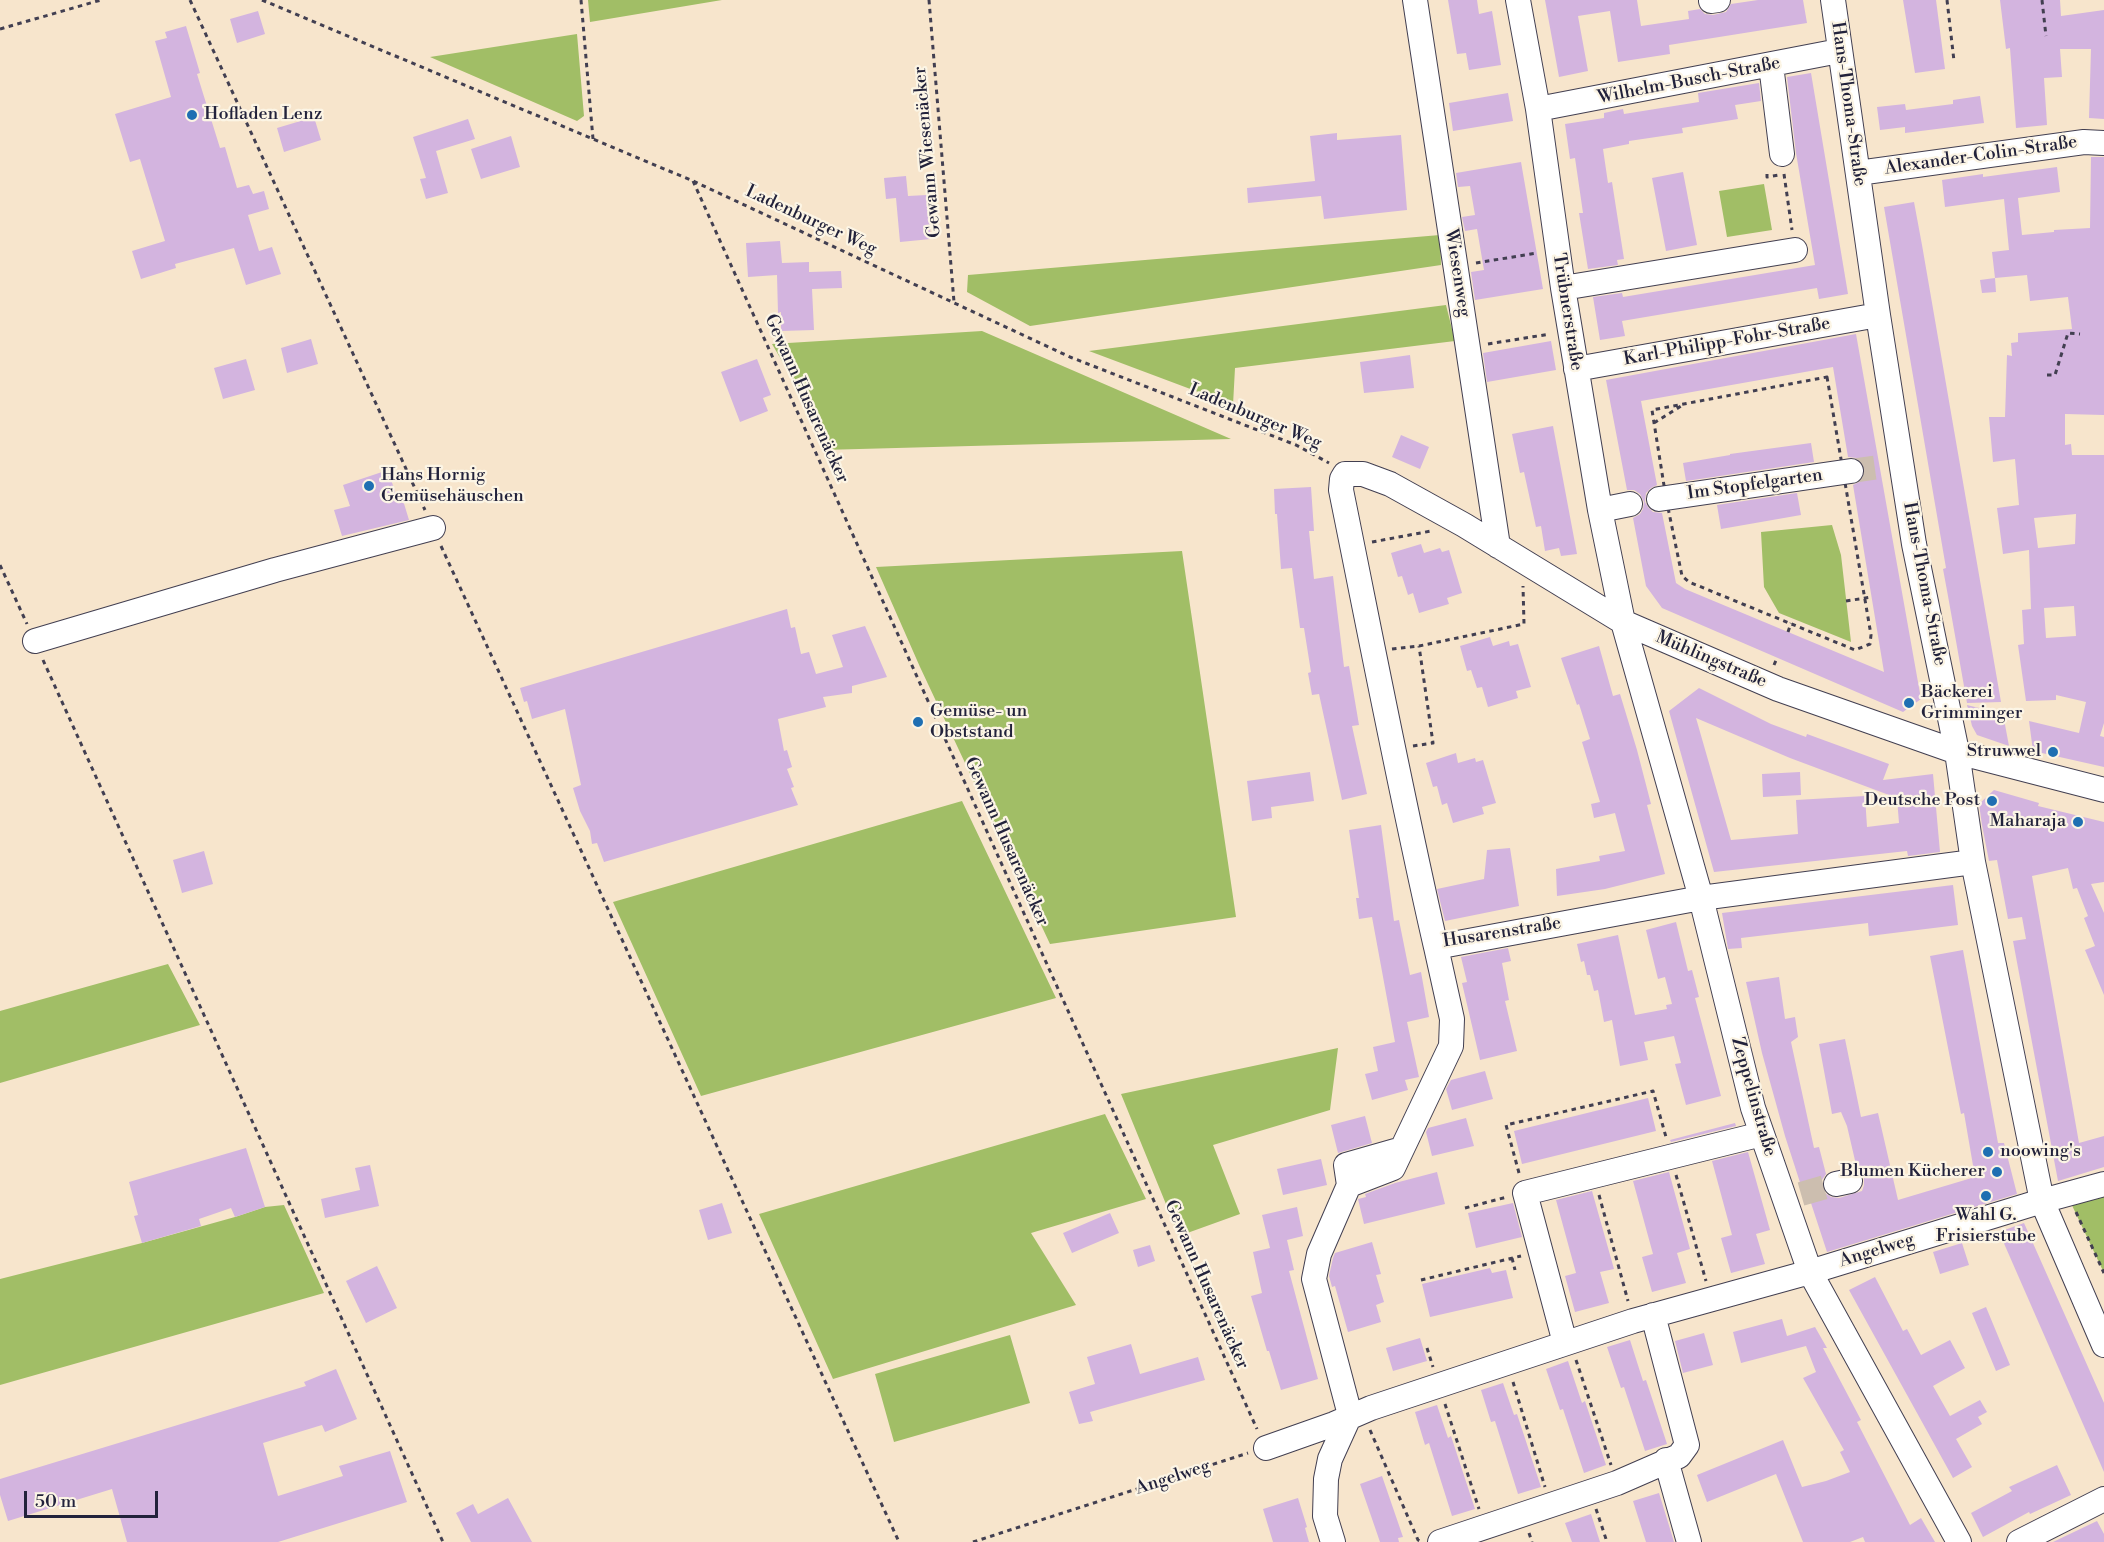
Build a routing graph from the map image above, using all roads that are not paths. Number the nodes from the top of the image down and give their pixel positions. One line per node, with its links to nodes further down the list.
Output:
1 (1415, 0): 20 (street, Wiesenweg)
2 (1518, 0): 6 (street, Trübnerstraße)
3 (1833, 0): 4 (street, Hans-Thoma-Straße)
4 (1839, 51): 5 (street, Wilhelm-Busch-Straße); 9 (street, Hans-Thoma-Straße)
5 (1771, 65): 6 (street, Wilhelm-Busch-Straße); 8 (street)
6 (1538, 110): 11 (street, Trübnerstraße)
7 (2104, 143): 9 (street, Alexander-Colin-Straße)
8 (1783, 165)
9 (1858, 172): 12 (street, Hans-Thoma-Straße)
10 (1795, 250): 11 (street)
11 (1563, 288): 13 (street, Trübnerstraße)
12 (1878, 315): 13 (street, Karl-Philipp-Fohr-Straße); 23 (street, Hans-Thoma-Straße)
13 (1576, 369): 18 (street, Trübnerstraße)
14 (1847, 472): 16 (street, Im Stopfelgarten)
15 (1345, 474): 20 (street, Mühlingstraße); 27 (street, Husarenstraße)
16 (1663, 498)
17 (1630, 504): 18 (street)
18 (1600, 510): 21 (street, Trübnerstraße)
19 (433, 528): 22 (street)
20 (1498, 546): 21 (street, Mühlingstraße)
21 (1623, 622): 23 (street, Mühlingstraße); 26 (street, Zeppelinstraße)
22 (34, 641)
23 (1957, 752): 24 (street, Mühlingstraße); 25 (street, Hans-Thoma-Straße)
24 (2104, 790)
25 (1974, 862): 26 (street, Husarenstraße); 30 (street, Hans-Thoma-Straße)
26 (1701, 898): 27 (street, Husarenstraße); 28 (street, Zeppelinstraße)
27 (1436, 947): 35 (street)
28 (1762, 1134): 31 (street, Zeppelinstraße); 33 (street)
29 (2104, 1184): 30 (street, Angelweg)
30 (2042, 1201): 31 (street, Angelweg); 34 (street, Hans-Thoma-Straße)
31 (1810, 1272): 32 (street, Angelweg); 42 (street, Zeppelinstraße)
32 (1643, 1318): 33 (street, Angelweg); 37 (street)
33 (1568, 1342): 35 (street, Angelweg)
34 (2104, 1345)
35 (1361, 1412): 36 (street, Angelweg); 39 (street)
36 (1266, 1448)
37 (1666, 1460): 40 (street); 41 (street)
38 (2104, 1499): 43 (street)
39 (1333, 1542)
40 (1440, 1542)
41 (1689, 1542)
42 (1959, 1542)
43 (2019, 1542)

